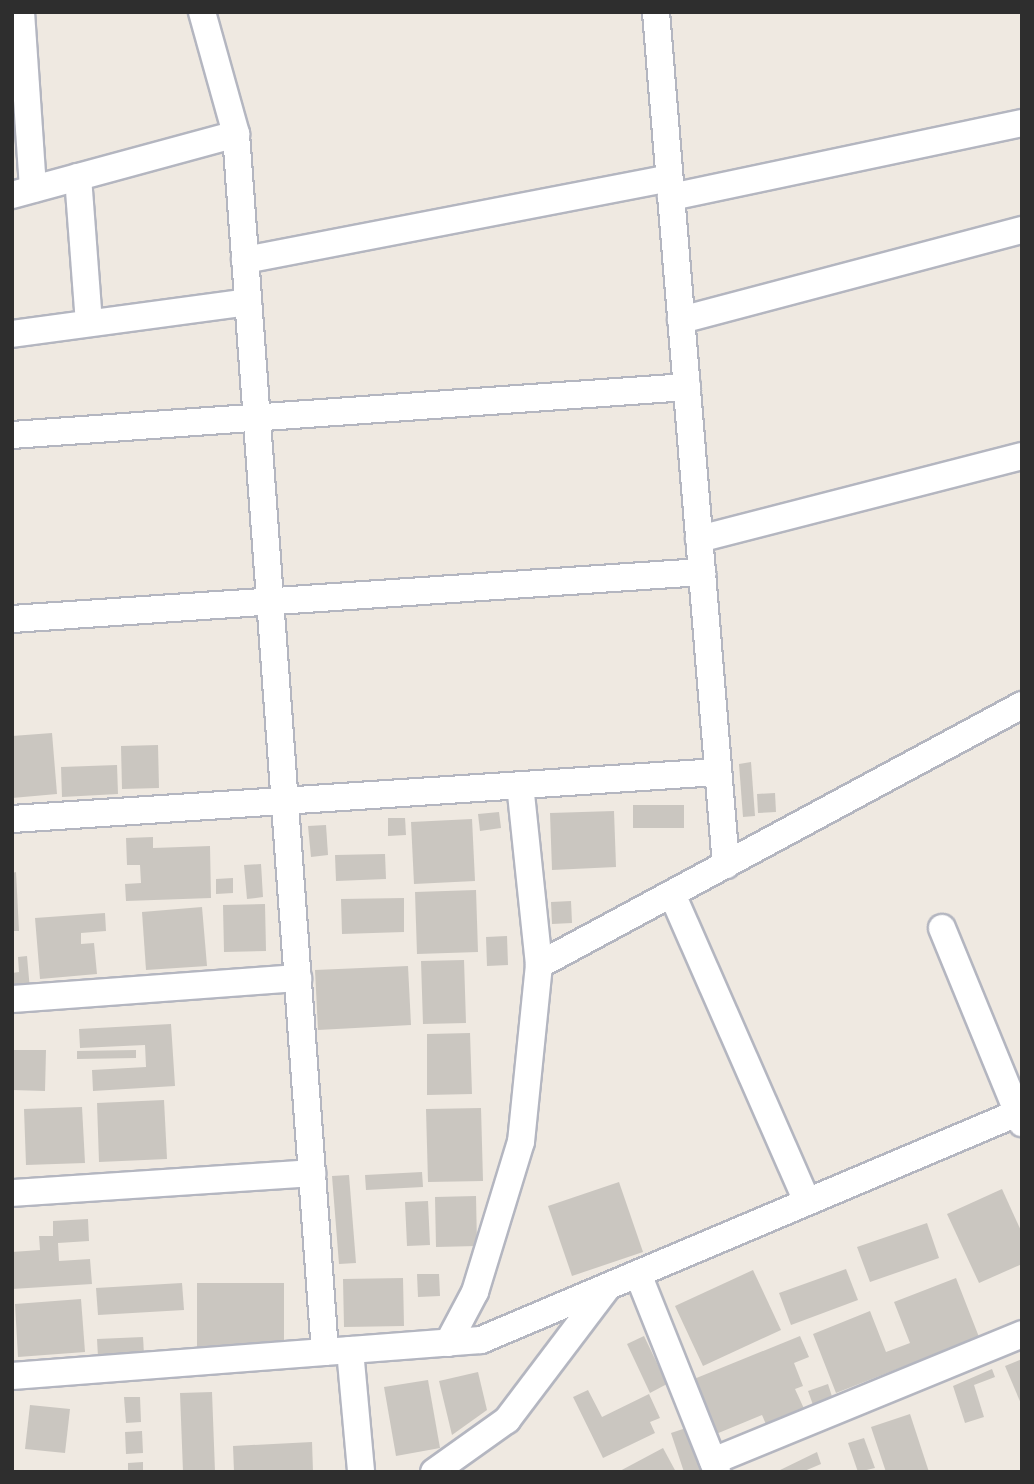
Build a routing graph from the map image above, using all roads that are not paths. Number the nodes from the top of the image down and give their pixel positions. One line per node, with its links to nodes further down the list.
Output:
1 (21, 12): 8 (street)
2 (202, 12): 5 (street)
3 (656, 12): 7 (street)
4 (1022, 123): 7 (street)
5 (236, 134): 6 (street); 10 (street)
6 (78, 177): 8 (street); 13 (street)
7 (670, 188): 10 (street); 12 (street)
8 (23, 192)
9 (1022, 230): 12 (street)
10 (245, 260): 11 (street)
11 (248, 302): 13 (street); 16 (street)
12 (681, 320): 15 (street)
13 (89, 323): 14 (street)
14 (12, 334)
15 (687, 387): 16 (street); 19 (street)
16 (257, 418): 17 (street); 21 (street)
17 (12, 435)
18 (1022, 456): 19 (street)
19 (699, 539): 20 (street)
20 (702, 572): 21 (street); 24 (street)
21 (270, 601): 22 (street); 26 (street)
22 (12, 619)
23 (1022, 705): 28 (street)
24 (718, 772): 25 (street); 28 (street)
25 (520, 785): 26 (street); 31 (street)
26 (285, 801): 27 (street); 32 (street)
27 (12, 819)
28 (726, 864): 29 (street)
29 (672, 894): 31 (street); 37 (street)
30 (942, 928): 34 (street)
31 (539, 965): 41 (street)
32 (298, 978): 33 (street); 35 (street)
33 (12, 999)
34 (1020, 1115): 37 (street)
35 (312, 1173): 36 (street); 42 (street)
36 (12, 1193)
37 (807, 1202): 38 (street)
38 (638, 1274): 39 (street); 44 (street)
39 (608, 1286): 41 (street); 46 (street)
40 (1022, 1334): 44 (street)
41 (448, 1343): 42 (street)
42 (337, 1351): 43 (street); 45 (street)
43 (12, 1376)
44 (715, 1466)
45 (361, 1472)
46 (434, 1472)

